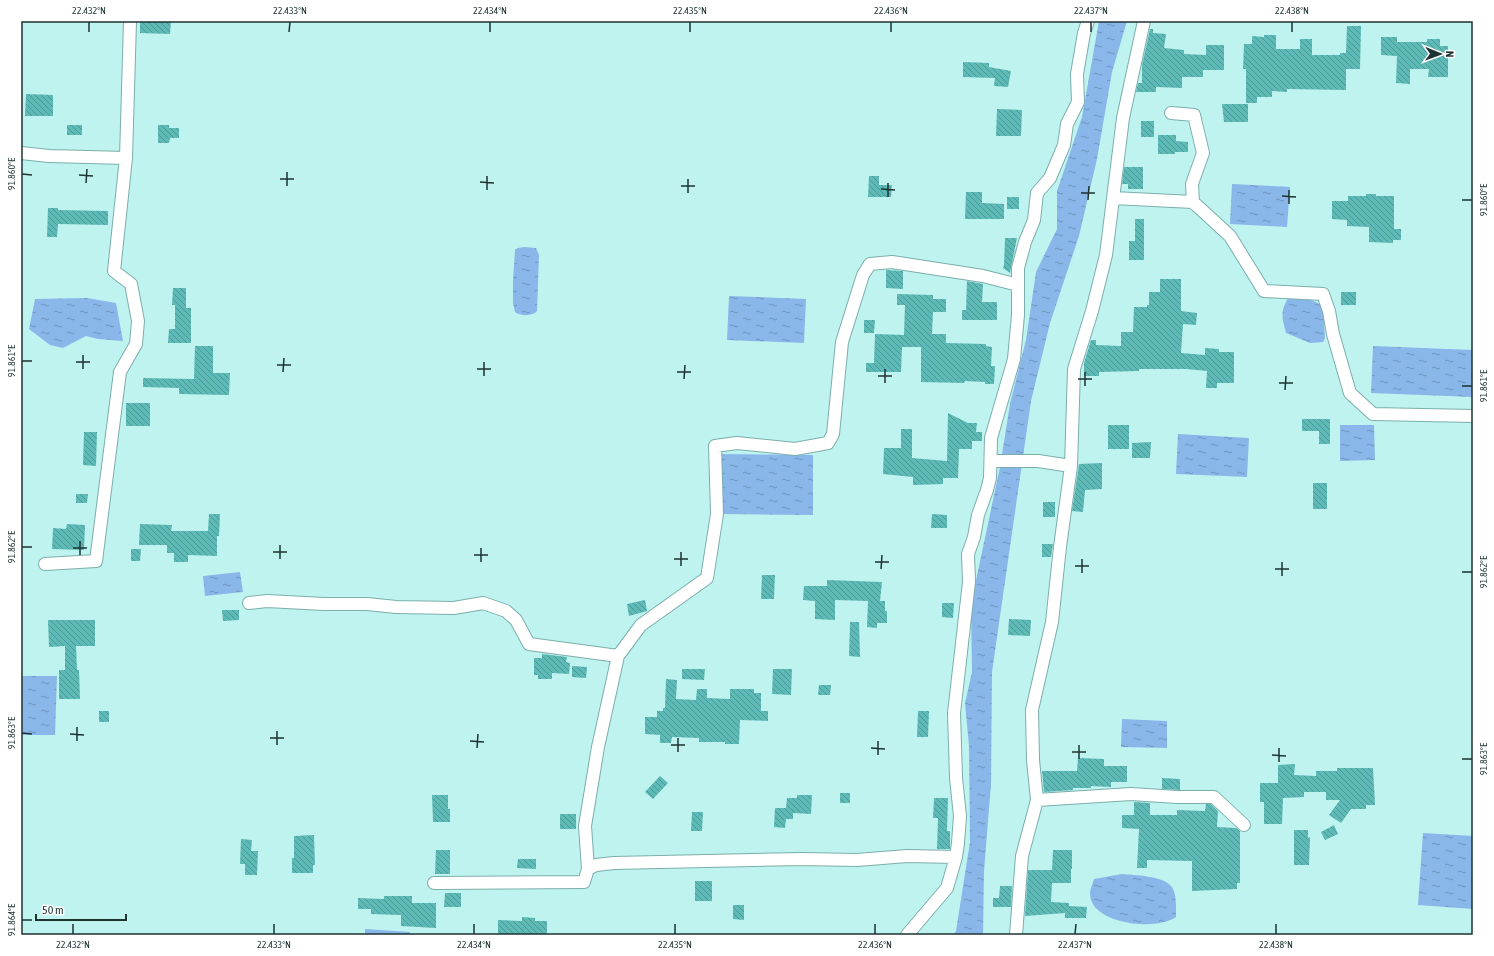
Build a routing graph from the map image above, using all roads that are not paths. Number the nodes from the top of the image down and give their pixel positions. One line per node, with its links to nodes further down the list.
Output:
1 (130, 21): 6 (street)
2 (1088, 21): 9 (street)
3 (1144, 21): 7 (street)
4 (1171, 113): 8 (street)
5 (21, 152): 6 (street)
6 (126, 158): 13 (street)
7 (1113, 198): 8 (street); 12 (street)
8 (1193, 202): 10 (street)
9 (1018, 285): 11 (street); 15 (street)
10 (1473, 416)
11 (993, 461): 12 (street); 18 (street)
12 (1071, 466): 16 (street)
13 (45, 564)
14 (249, 603): 15 (street)
15 (618, 656): 19 (street)
16 (1037, 800): 17 (street); 22 (street)
17 (1244, 825)
18 (956, 857): 19 (street); 21 (street)
19 (588, 869): 20 (street)
20 (434, 883)
21 (907, 935)
22 (1016, 935)

